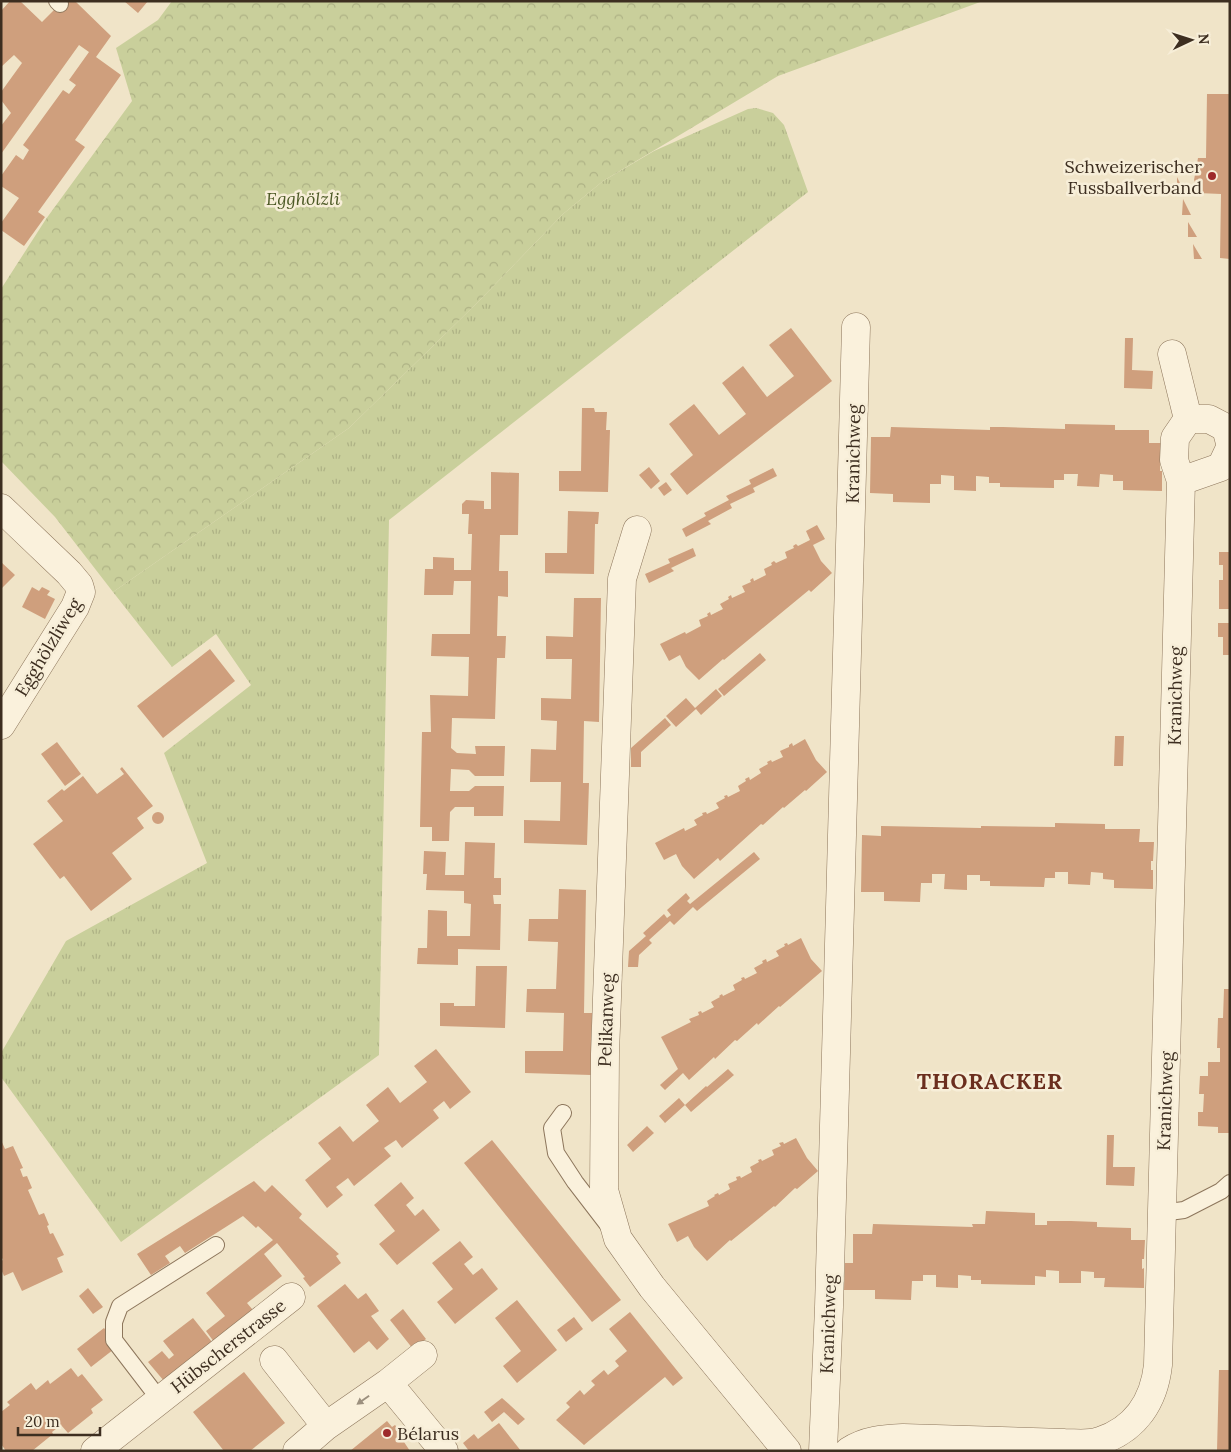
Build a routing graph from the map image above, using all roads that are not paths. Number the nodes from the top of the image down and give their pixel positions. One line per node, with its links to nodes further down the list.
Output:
1 (856, 327): 25 (street, Kranichweg)
2 (1172, 354): 3 (street)
3 (1188, 420): 4 (street); 6 (street, Kranichweg)
4 (1230, 443)
5 (1230, 448): 6 (street)
6 (1181, 481): 12 (street, Kranichweg)
7 (1, 508): 9 (street, Egghölzliweg)
8 (637, 530): 13 (street, Pelikanweg)
9 (1, 725)
10 (563, 1113): 13 (lane)
11 (1230, 1183): 12 (lane)
12 (1161, 1213): 26 (street, Kranichweg)
13 (618, 1239): 24 (street, Pelikanweg)
14 (216, 1246): 19 (lane)
15 (291, 1297): 19 (street, Hübscherstrasse)
16 (423, 1355): 18 (street)
17 (274, 1360): 20 (street)
18 (388, 1383): 20 (street, one-way to 20); 23 (street)
19 (160, 1400): 21 (street, Hübscherstrasse)
20 (326, 1426): 22 (street)
21 (95, 1451)
22 (297, 1451)
23 (444, 1451)
24 (787, 1451)
25 (822, 1451)
26 (849, 1451)

